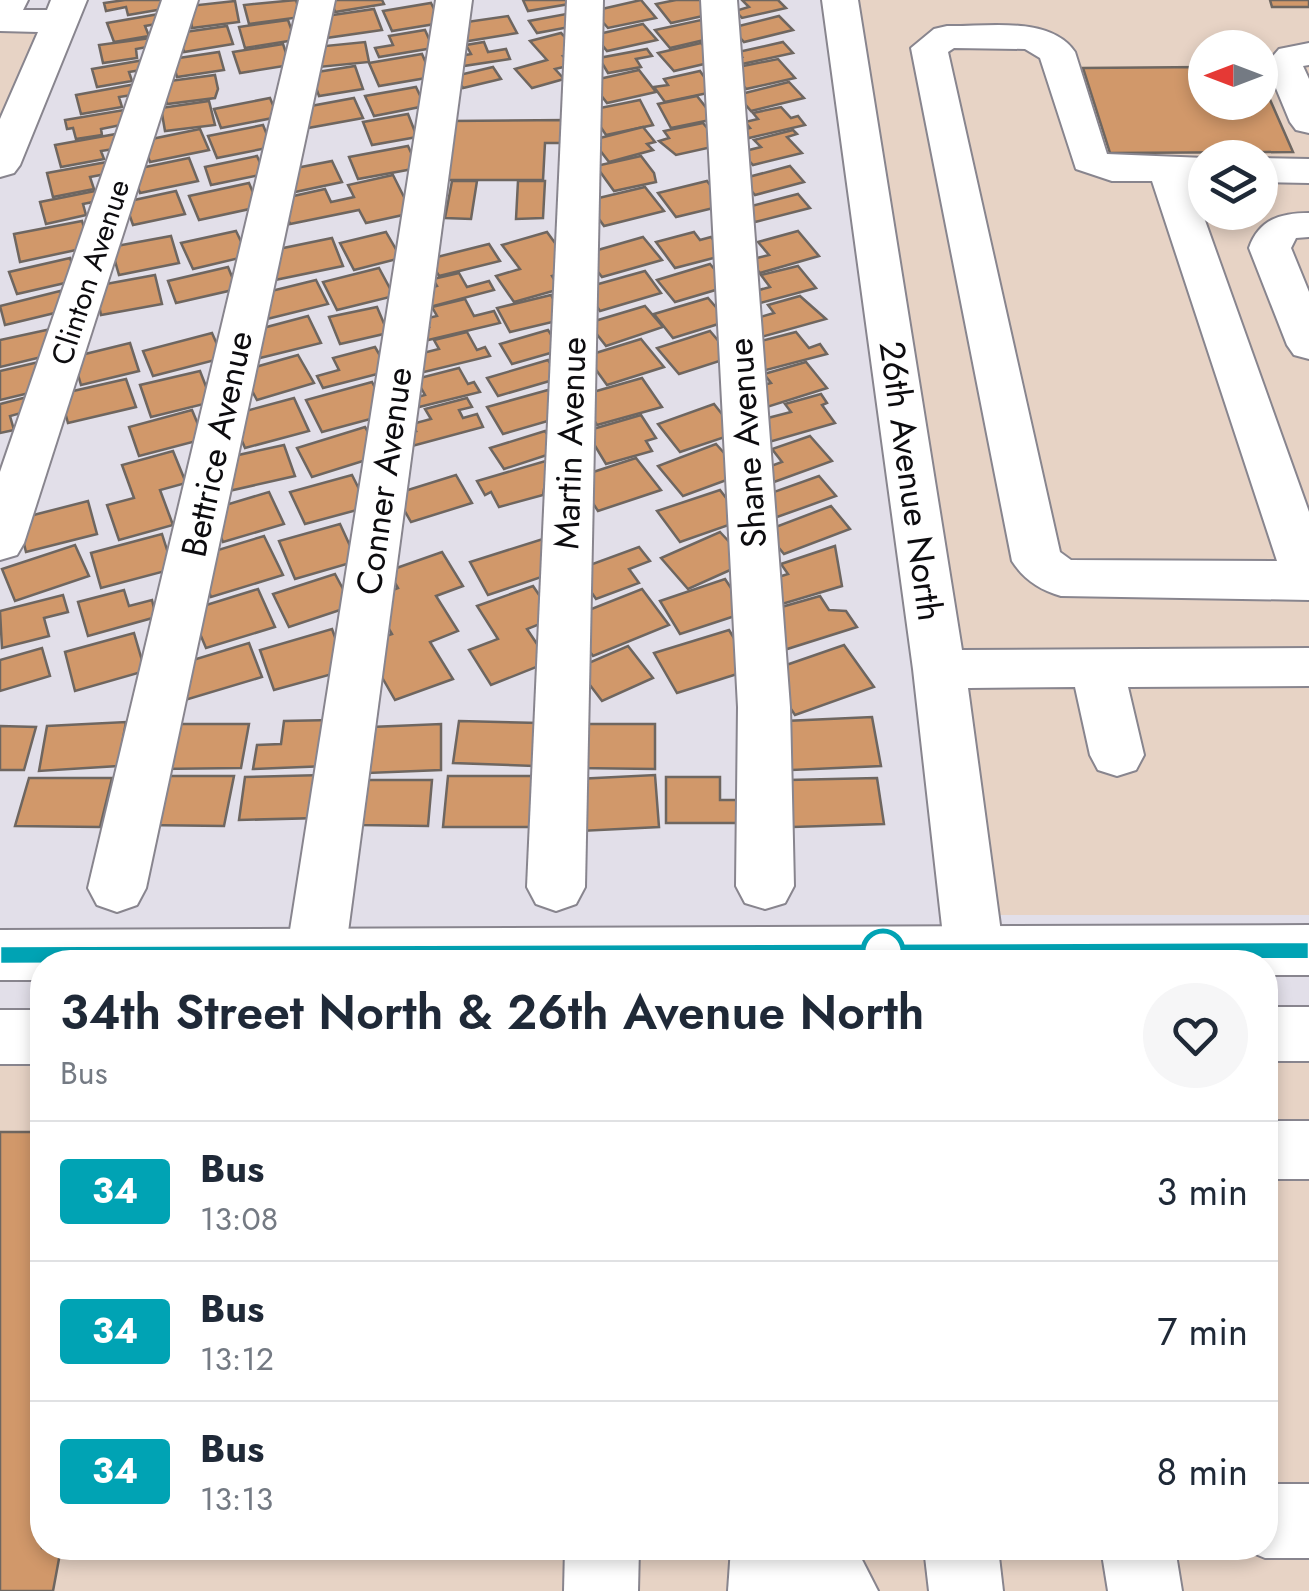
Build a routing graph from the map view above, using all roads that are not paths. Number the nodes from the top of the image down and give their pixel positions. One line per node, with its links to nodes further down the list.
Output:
1 (10, 0): 8 (main road)
2 (180, 0): 21 (main road, Clinton Avenue)
3 (317, 0): 29 (main road, Bettrice Avenue)
4 (454, 0): 30 (main road, Conner Avenue)
5 (585, 0): 28 (main road, Martin Avenue)
6 (720, 0): 27 (main road, Shane Avenue)
7 (840, 0): 25 (main road, 26th Avenue North)
8 (65, 10): 11 (main road)
9 (1309, 54): 10 (main road)
10 (1309, 122)
11 (0, 165)
12 (1188, 170): 22 (main road)
13 (1278, 170): 14 (main road)
14 (1309, 170)
15 (1188, 174): 17 (main road)
16 (1309, 225): 19 (main road)
17 (1188, 227)
18 (1189, 230): 22 (main road)
19 (1294, 271): 20 (main road)
20 (1309, 345)
21 (0, 543)
22 (1309, 580)
23 (1309, 667): 24 (main road)
24 (1097, 668): 25 (main road); 26 (main road)
25 (939, 669): 31 (main road, 26th Avenue North)
26 (1117, 754)
27 (765, 886)
28 (556, 887)
29 (117, 888)
30 (316, 950)
31 (975, 950)
32 (1309, 950): 33 (main road)
33 (1278, 951)
34 (0, 955): 35 (main road)
35 (30, 955)
36 (1278, 1034): 37 (main road)
37 (1309, 1034)
38 (0, 1037): 39 (main road)
39 (30, 1037)
40 (1278, 1150): 41 (main road)
41 (1309, 1150)
42 (1309, 1520): 43 (main road)
43 (1278, 1521)
44 (602, 1560): 49 (main road)
45 (766, 1560): 50 (main road)
46 (814, 1560): 51 (main road)
47 (962, 1560): 52 (main road)
48 (1140, 1560): 53 (main road)
49 (601, 1591)
50 (765, 1591)
51 (842, 1591)
52 (966, 1591)
53 (1145, 1591)

